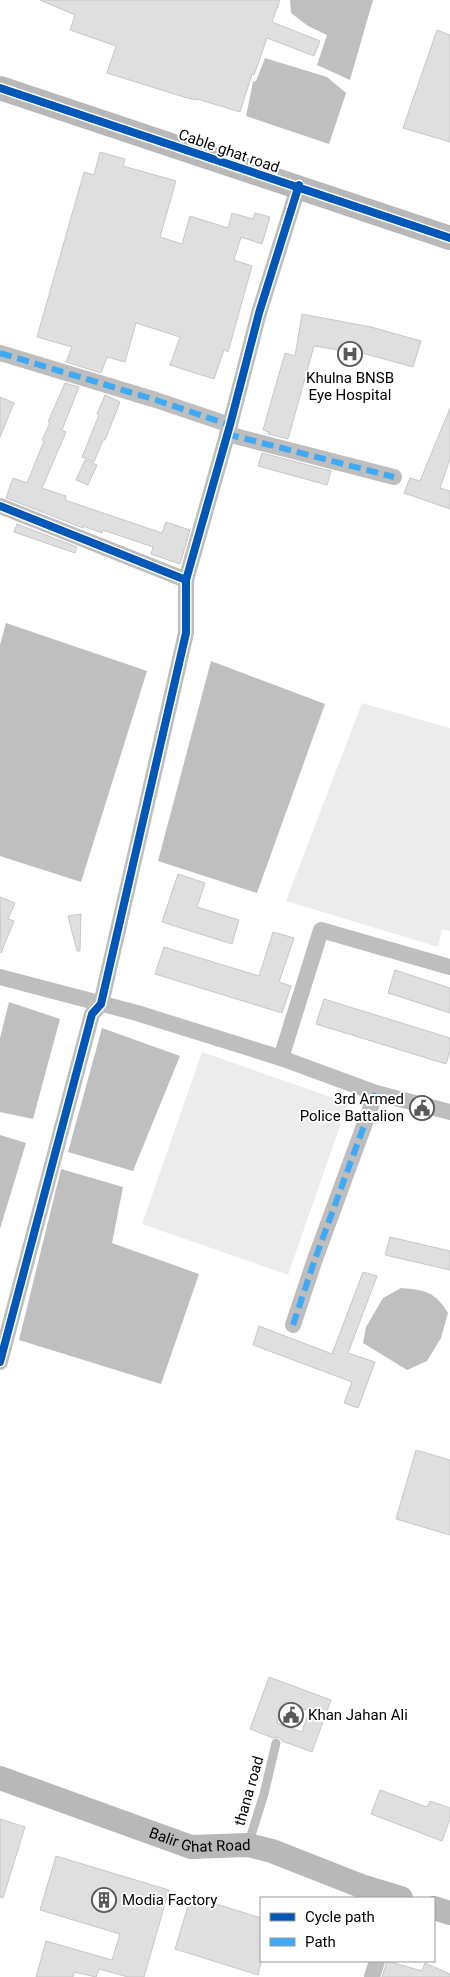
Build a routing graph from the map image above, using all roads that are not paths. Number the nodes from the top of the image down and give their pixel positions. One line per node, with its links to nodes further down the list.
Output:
1 (0, 87): 2 (street, Cable ghat road)
2 (299, 187): 3 (street, Cable ghat road); 4 (street, Cable ghat road); 6 (street)
3 (450, 234)
4 (450, 238)
5 (0, 353): 6 (street)
6 (229, 429): 7 (street); 9 (street)
7 (394, 477)
8 (0, 506): 9 (street)
9 (186, 580): 12 (street)
10 (450, 967): 13 (street)
11 (0, 977): 12 (street)
12 (101, 1004): 13 (street); 17 (street)
13 (281, 1058): 14 (street)
14 (376, 1092): 15 (street); 16 (street)
15 (450, 1112)
16 (294, 1325)
17 (0, 1362)
18 (276, 1743): 21 (lane, thana road)
19 (0, 1778): 21 (street, Balir Ghat Road)
20 (0, 1784): 22 (street, Balir Ghat Road)
21 (248, 1845): 23 (street, Balir Ghat Road)
22 (387, 1897)
23 (390, 1897)
24 (435, 1908): 25 (street)
25 (450, 1913)
26 (435, 1914): 27 (street)
27 (450, 1919)
28 (377, 1962): 29 (street)
29 (372, 1977)

